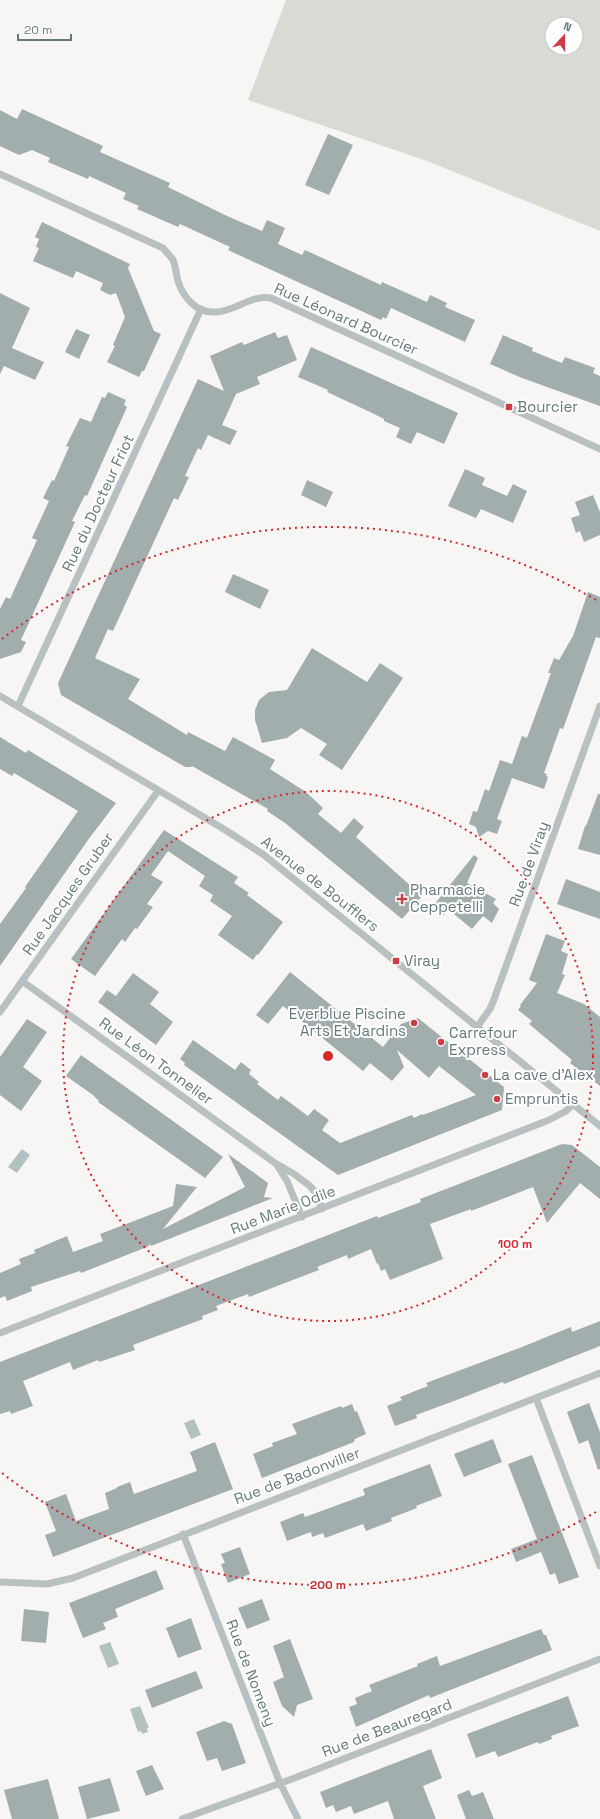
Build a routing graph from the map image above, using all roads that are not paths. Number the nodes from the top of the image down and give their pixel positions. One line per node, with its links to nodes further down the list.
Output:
1 (0, 174): 2 (street)
2 (201, 310): 3 (street, Rue Léonard Bourcier); 5 (street, Rue du Docteur Friot)
3 (600, 449)
4 (0, 696): 5 (street, Avenue de Boufflers)
5 (18, 706): 7 (street, Avenue de Boufflers)
6 (600, 706): 10 (street, Rue de Viray)
7 (158, 791): 8 (street, Rue Jacques Gruber); 10 (street, Avenue de Boufflers)
8 (22, 981): 9 (street, Rue Jacques Gruber); 13 (street, Rue Léon Tonnelier)
9 (0, 1012)
10 (477, 1027): 11 (street, Avenue de Boufflers)
11 (573, 1104): 12 (street, Avenue de Boufflers); 14 (street, Rue Marie Odile)
12 (600, 1126)
13 (276, 1163): 14 (street, Rue Léon Tonnelier); 15 (street, Rue Léon Tonnelier)
14 (322, 1209): 15 (street, Rue Marie Odile)
15 (302, 1217): 16 (street, Rue Marie Odile)
16 (0, 1333)
17 (600, 1373): 18 (street, Rue de Badonviller)
18 (536, 1398): 19 (street, Rue de Badonviller); 20 (street)
19 (183, 1534): 21 (street, Rue de Badonviller); 23 (street, Rue de Nomeny)
20 (600, 1566)
21 (0, 1582)
22 (600, 1659): 23 (street, Rue de Beauregard)
23 (280, 1783): 24 (street, Rue de Beauregard); 25 (street, Rue de Nomeny)
24 (182, 1819)
25 (298, 1819)

